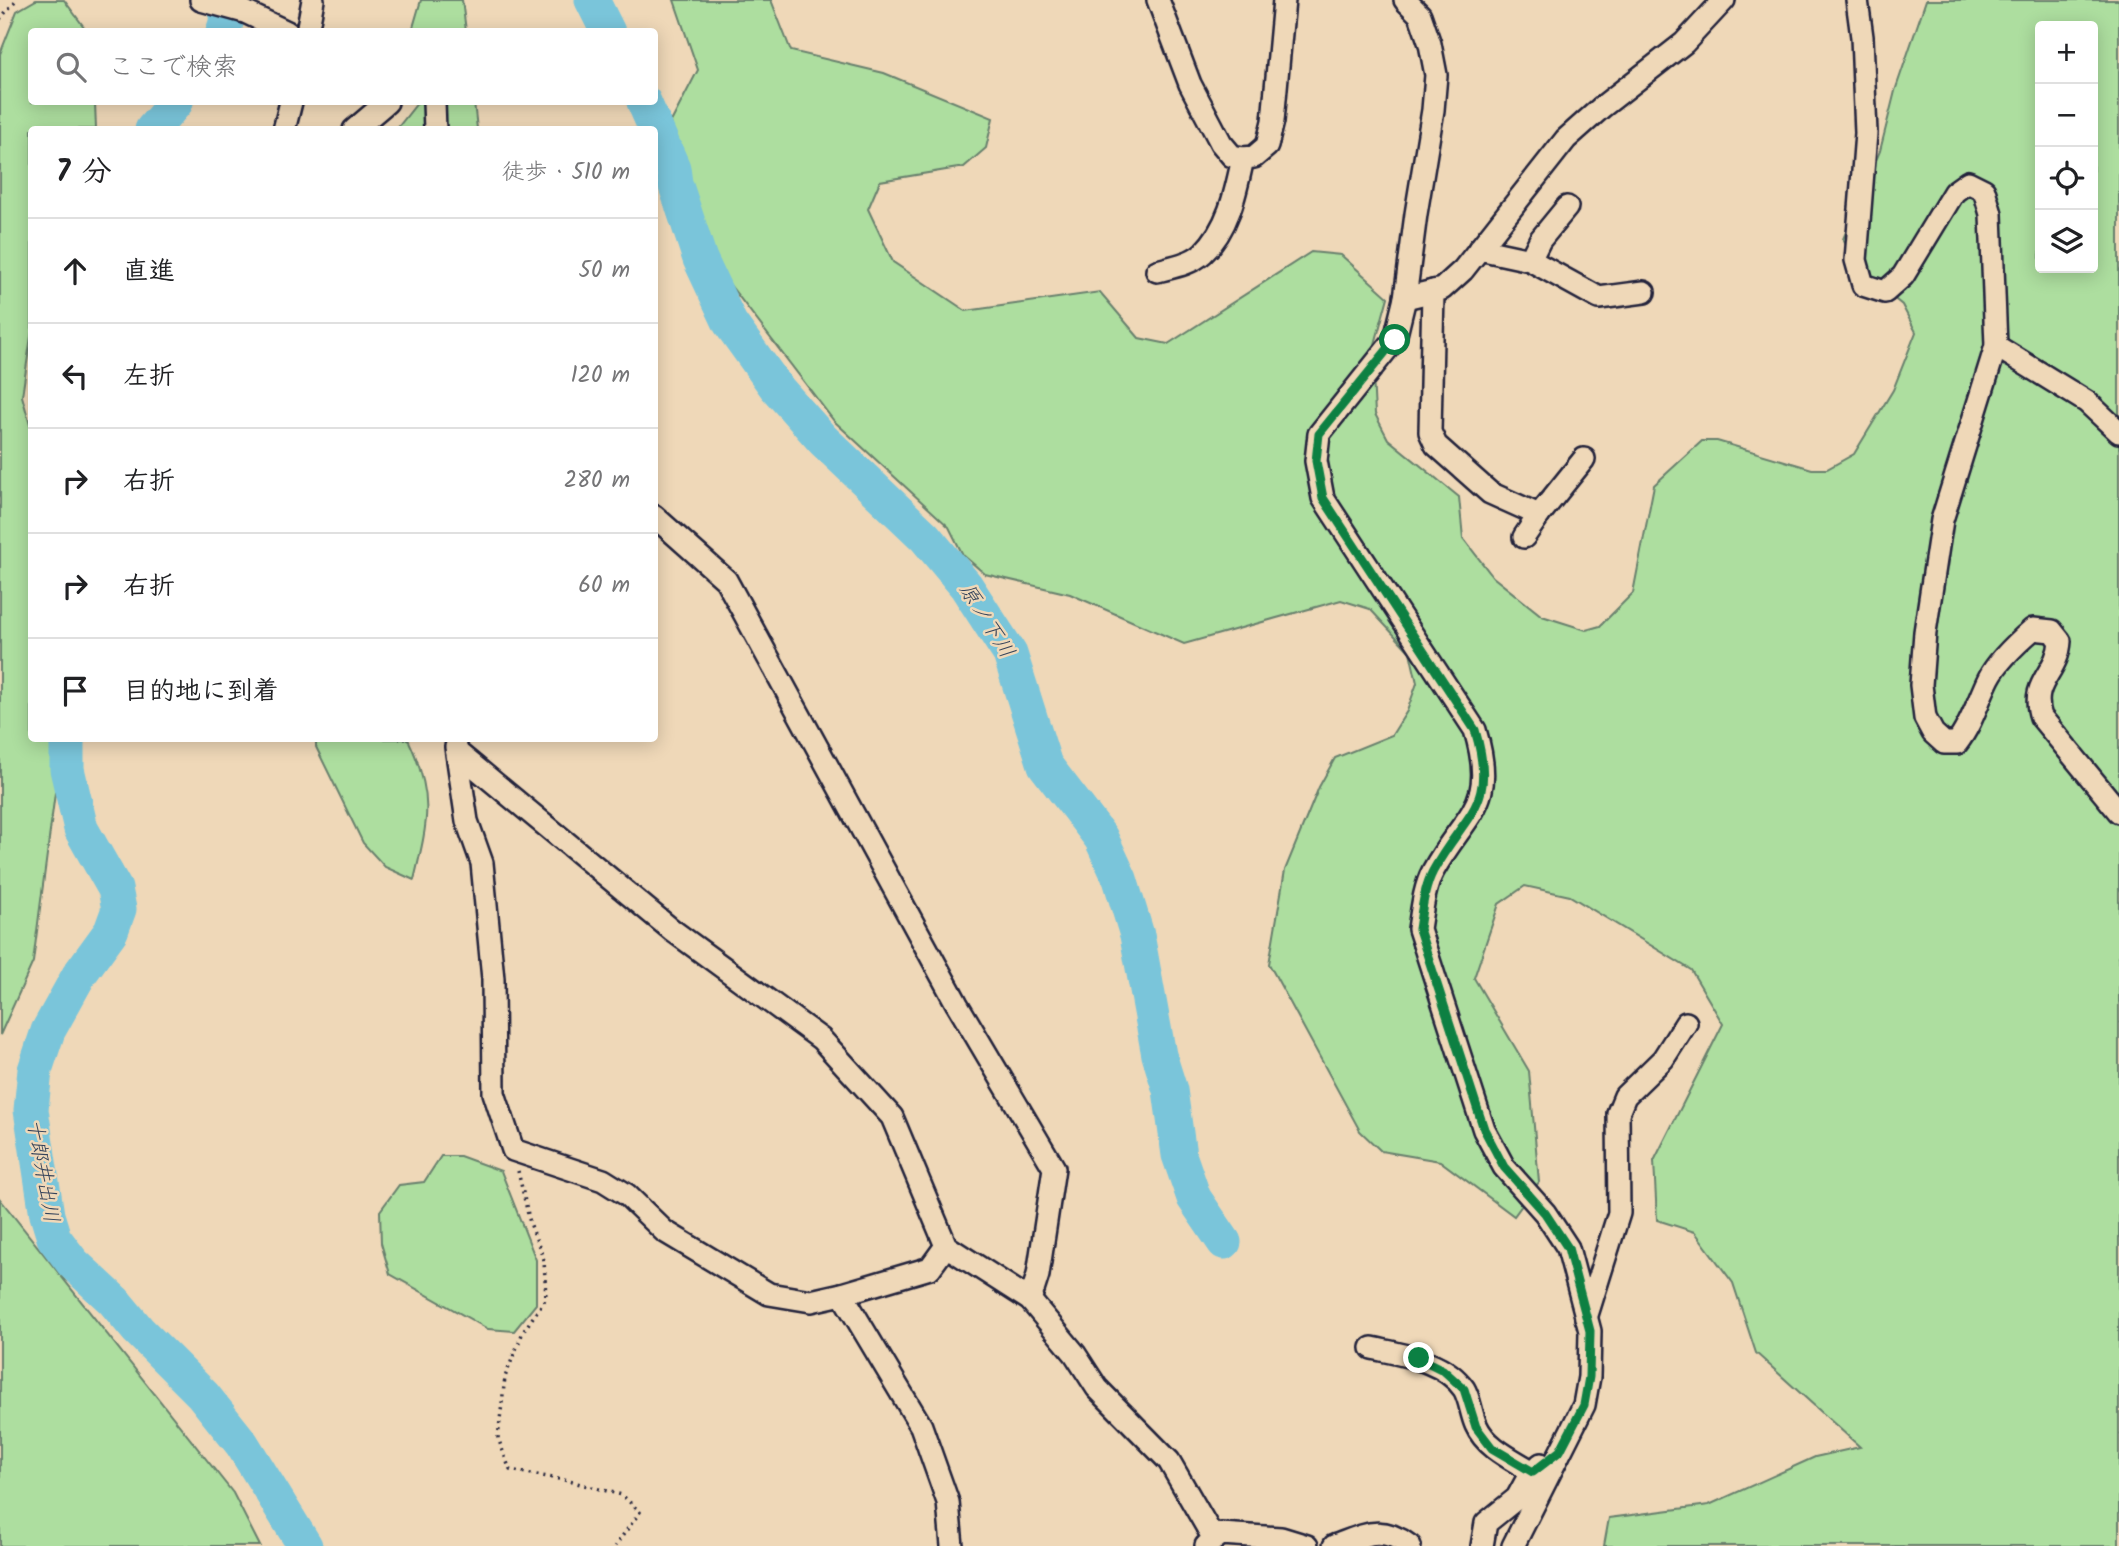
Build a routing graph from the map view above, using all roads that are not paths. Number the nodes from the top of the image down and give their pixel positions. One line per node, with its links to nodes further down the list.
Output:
1 (201, 0): 8 (street)
2 (313, 0): 9 (street)
3 (1158, 0): 16 (street)
4 (1284, 0): 16 (street)
5 (1405, 0): 23 (street)
6 (1724, 0): 18 (street)
7 (1857, 0): 24 (street)
8 (279, 28)
9 (308, 28)
10 (290, 105): 13 (street)
11 (383, 105): 14 (street)
12 (434, 105): 15 (street)
13 (285, 126)
14 (359, 126)
15 (435, 126)
16 (1242, 158): 20 (street)
17 (1567, 208): 19 (street)
18 (1479, 249): 19 (street); 21 (street)
19 (1530, 260): 22 (street)
20 (1157, 271)
21 (1433, 292): 23 (street); 27 (street)
22 (1644, 292)
23 (1405, 298): 36 (street)
24 (1996, 346): 25 (street); 31 (street)
25 (2119, 432)
26 (1584, 459): 27 (street)
27 (1539, 515): 29 (street)
28 (658, 520): 35 (street)
29 (1524, 537)
30 (456, 745): 33 (street); 34 (street)
31 (2119, 812)
32 (1686, 1023): 36 (street)
33 (946, 1246): 34 (street); 35 (street)
34 (842, 1294): 41 (street)
35 (1031, 1300): 40 (street)
36 (1586, 1318): 38 (street)
37 (1372, 1348): 39 (street)
38 (1560, 1451): 39 (street); 46 (street)
39 (1533, 1472): 45 (street)
40 (1210, 1543): 42 (street)
41 (952, 1546)
42 (1307, 1546)
43 (1334, 1546): 44 (street)
44 (1410, 1546)
45 (1482, 1546)
46 (1513, 1546)

